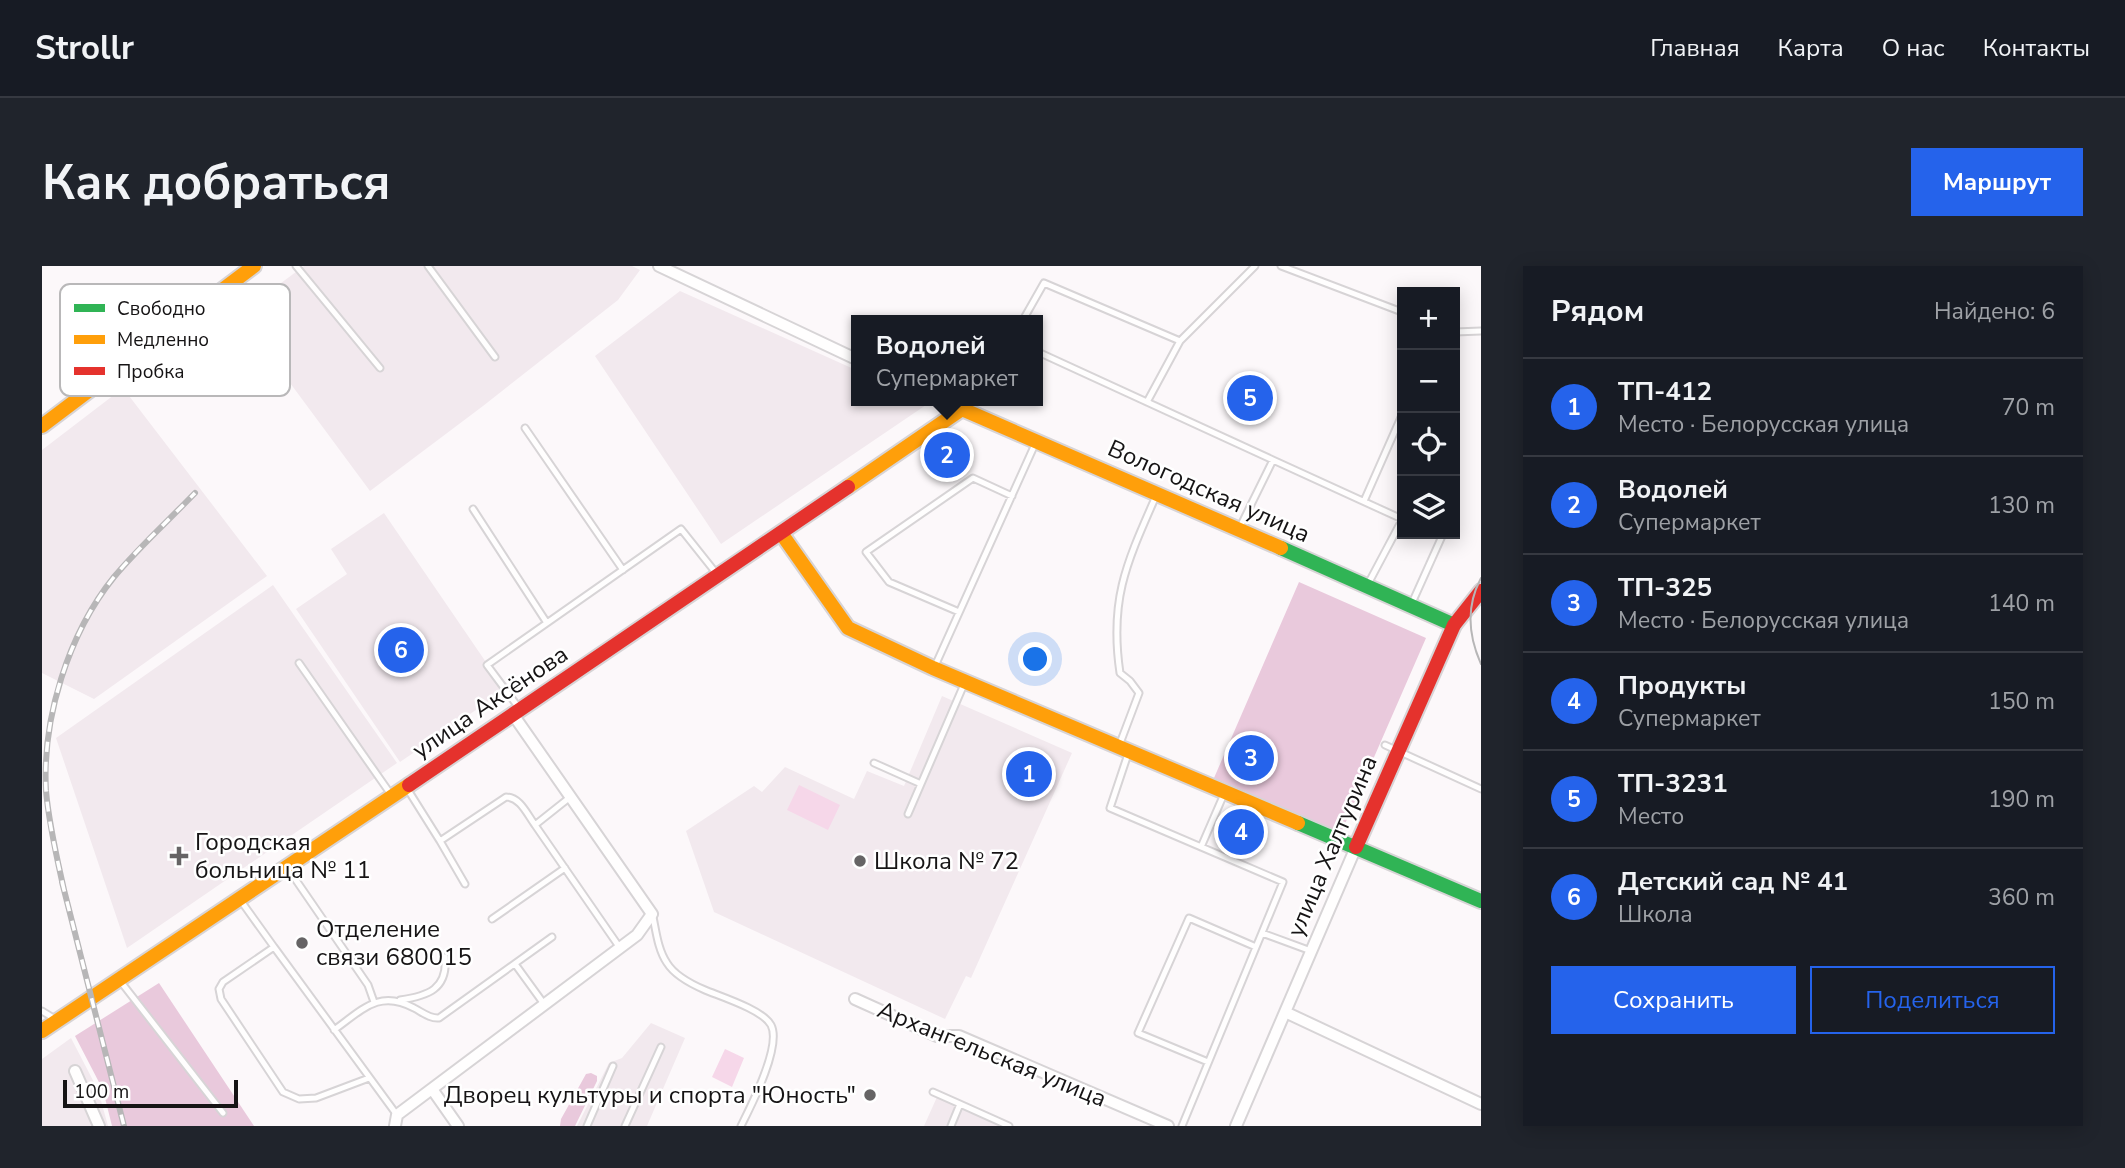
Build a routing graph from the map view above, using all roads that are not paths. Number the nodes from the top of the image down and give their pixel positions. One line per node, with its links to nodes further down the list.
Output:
1 (254, 266): 7 (street)
2 (296, 266): 16 (lane)
3 (428, 266): 14 (lane)
4 (659, 266): 15 (street)
5 (1255, 266): 12 (lane)
6 (1281, 266): 8 (lane)
7 (230, 284)
8 (1397, 310)
9 (1026, 315): 12 (lane)
10 (1481, 331): 11 (lane)
11 (1460, 332)
12 (1180, 341): 18 (lane)
13 (1043, 354): 18 (lane)
14 (495, 357)
15 (851, 357)
16 (380, 368)
17 (82, 396): 21 (street)
18 (1147, 402): 25 (lane)
19 (964, 406): 33 (street, улица Аксёнова)
20 (967, 406): 24 (street, Вологодская улица)
21 (42, 426)
22 (1397, 426): 28 (lane)
23 (525, 428): 35 (lane)
24 (1037, 440): 26 (street, Вологодская улица); 27 (lane)
25 (1273, 460): 28 (lane); 32 (lane)
26 (1157, 493): 32 (street, Вологодская улица); 48 (lane)
27 (1012, 496): 40 (lane); 40 (lane)
28 (1364, 501): 30 (lane)
29 (473, 509): 41 (lane)
30 (1397, 517)
31 (1397, 529): 37 (lane)
32 (1239, 530): 37 (street, Вологодская улица)
33 (781, 533): 36 (street, улица Аксёнова); 44 (street)
34 (1441, 539): 39 (lane)
35 (623, 570): 36 (lane); 41 (lane)
36 (718, 575): 46 (street, улица Аксёнова)
37 (1367, 586): 39 (street, Вологодская улица)
38 (1481, 591): 42 (street, улица Халтурина)
39 (1411, 606): 42 (street, Вологодская улица)
40 (959, 612): 44 (lane)
41 (547, 623): 46 (lane)
42 (1454, 625): 47 (street, улица Халтурина)
43 (299, 663): 54 (lane)
44 (933, 668): 45 (street)
45 (965, 682): 48 (street); 50 (lane)
46 (516, 710): 51 (street, улица Аксёнова); 55 (street)
47 (1392, 748): 52 (lane); 60 (street, улица Халтурина)
48 (1124, 749): 53 (street); 59 (lane)
49 (873, 763): 50 (lane)
50 (921, 784): 56 (lane)
51 (406, 786): 54 (street, улица Аксёнова); 58 (lane)
52 (1481, 789)
53 (1225, 792): 59 (lane); 60 (street)
54 (391, 796): 61 (street, улица Аксёнова)
55 (570, 797): 57 (lane); 66 (street)
56 (908, 814)
57 (535, 825): 58 (lane); 62 (lane)
58 (440, 841): 63 (lane)
59 (1201, 847): 68 (lane)
60 (1356, 847): 65 (street); 73 (street, улица Халтурина)
61 (288, 867): 64 (street, улица Аксёнова); 79 (lane)
62 (565, 868): 67 (lane); 72 (lane)
63 (465, 884)
64 (240, 900): 70 (lane); 76 (street, улица Аксёнова)
65 (1481, 901)
66 (652, 914): 72 (street); 101 (lane)
67 (492, 919)
68 (1262, 933): 71 (lane); 73 (lane)
69 (552, 937): 75 (lane)
70 (274, 947): 84 (lane); 90 (lane)
71 (1256, 947): 87 (lane); 87 (lane)
72 (620, 948): 80 (street)
73 (1311, 951): 82 (street, улица Халтурина)
74 (445, 957): 78 (lane)
75 (515, 964): 78 (lane); 80 (lane)
76 (119, 980): 83 (street, улица Аксёнова); 95 (lane)
77 (855, 999): 104 (street, Архангельская улица)
78 (400, 1000): 79 (lane)
79 (374, 1002): 84 (lane)
80 (545, 1004): 91 (street)
81 (42, 1011): 83 (lane)
82 (1285, 1012): 94 (street); 106 (street, улица Халтурина)
83 (58, 1021): 85 (street, улица Аксёнова)
84 (334, 1030): 90 (lane)
85 (42, 1031)
86 (661, 1047): 100 (lane)
87 (1208, 1062): 105 (lane)
88 (612, 1066): 99 (lane)
89 (75, 1071): 97 (street)
90 (369, 1078): 96 (lane)
91 (432, 1089): 96 (street); 98 (street)
92 (933, 1092): 93 (lane)
93 (960, 1104): 102 (lane); 103 (lane)
94 (1481, 1104)
95 (223, 1113)
96 (396, 1120)
97 (99, 1126)
98 (458, 1126)
99 (587, 1126)
100 (625, 1126)
101 (741, 1126)
102 (951, 1126)
103 (1009, 1126)
104 (1168, 1126)
105 (1182, 1126)
106 (1236, 1126)

